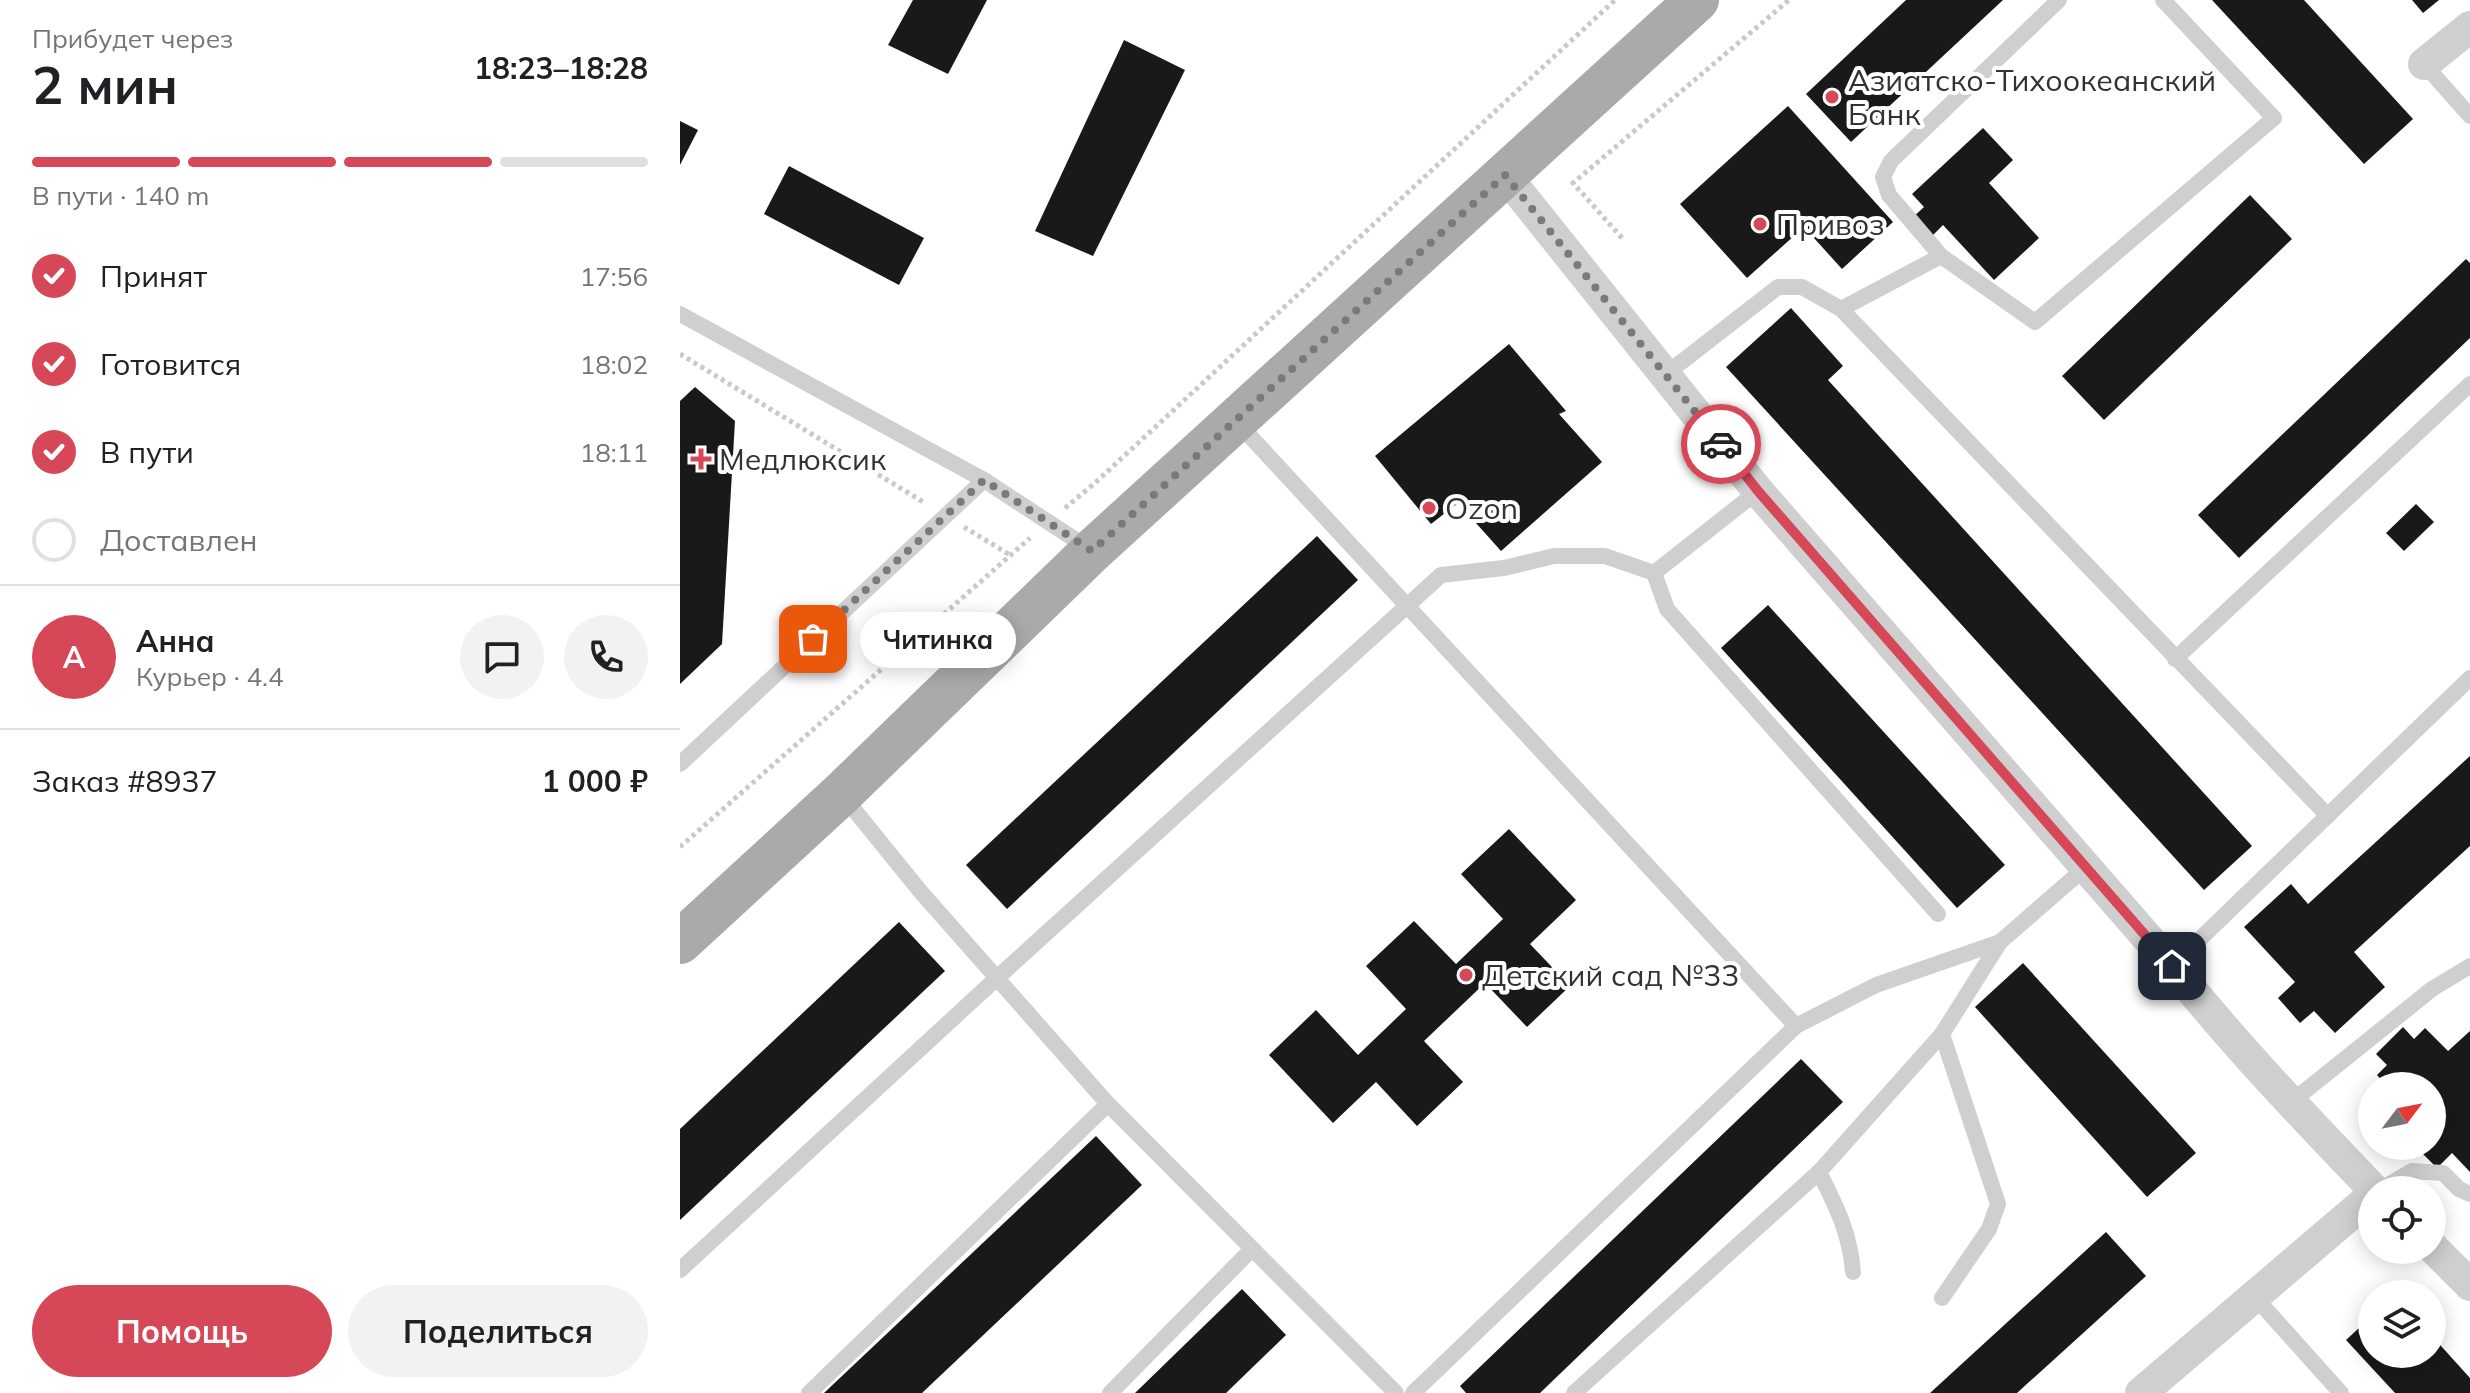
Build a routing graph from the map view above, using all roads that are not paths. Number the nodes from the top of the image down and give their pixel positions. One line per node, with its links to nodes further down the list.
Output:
1 (1697, 0): 7 (main road)
2 (2059, 0): 8 (lane)
3 (2163, 0): 8 (lane)
4 (2470, 27): 5 (street)
5 (2424, 64): 6 (lane)
6 (2470, 116)
7 (1505, 175): 11 (street); 13 (main road)
8 (1941, 256): 9 (lane)
9 (1841, 309): 11 (lane); 19 (lane)
10 (681, 316): 14 (lane)
11 (1666, 374): 15 (street)
12 (2470, 384): 19 (lane)
13 (1235, 419): 16 (main road); 18 (lane)
14 (984, 480): 16 (lane); 21 (lane)
15 (1758, 491): 17 (lane); 24 (street)
16 (1092, 551): 22 (main road)
17 (1654, 573): 18 (lane); 25 (lane)
18 (1406, 606): 30 (lane); 31 (lane)
19 (2175, 659): 23 (lane)
20 (2470, 678): 23 (lane)
21 (680, 764)
22 (841, 794): 26 (main road); 30 (lane)
23 (2328, 816): 28 (lane)
24 (2085, 868): 27 (lane); 28 (street)
25 (1938, 914)
26 (680, 942)
27 (2000, 942): 31 (lane); 32 (lane)
28 (2172, 966): 33 (street)
29 (2470, 966): 33 (lane)
30 (998, 977): 34 (lane); 44 (lane)
31 (1796, 1026): 52 (lane)
32 (1942, 1034): 35 (lane); 48 (lane)
33 (2290, 1103): 36 (street)
34 (1108, 1104): 42 (lane); 49 (lane)
35 (1819, 1172): 45 (lane); 53 (lane)
36 (2360, 1176)
37 (2404, 1176): 39 (lane)
38 (2446, 1176): 40 (lane)
39 (2446, 1176)
40 (2470, 1194)
41 (2358, 1208): 47 (street)
42 (1251, 1250): 50 (lane); 51 (lane)
43 (2446, 1261): 46 (street)
44 (680, 1270)
45 (1853, 1272)
46 (2470, 1285)
47 (2254, 1296): 54 (street); 55 (lane)
48 (1942, 1298)
49 (809, 1393)
50 (1110, 1393)
51 (1396, 1393)
52 (1413, 1393)
53 (1574, 1393)
54 (2141, 1393)
55 (2341, 1393)

